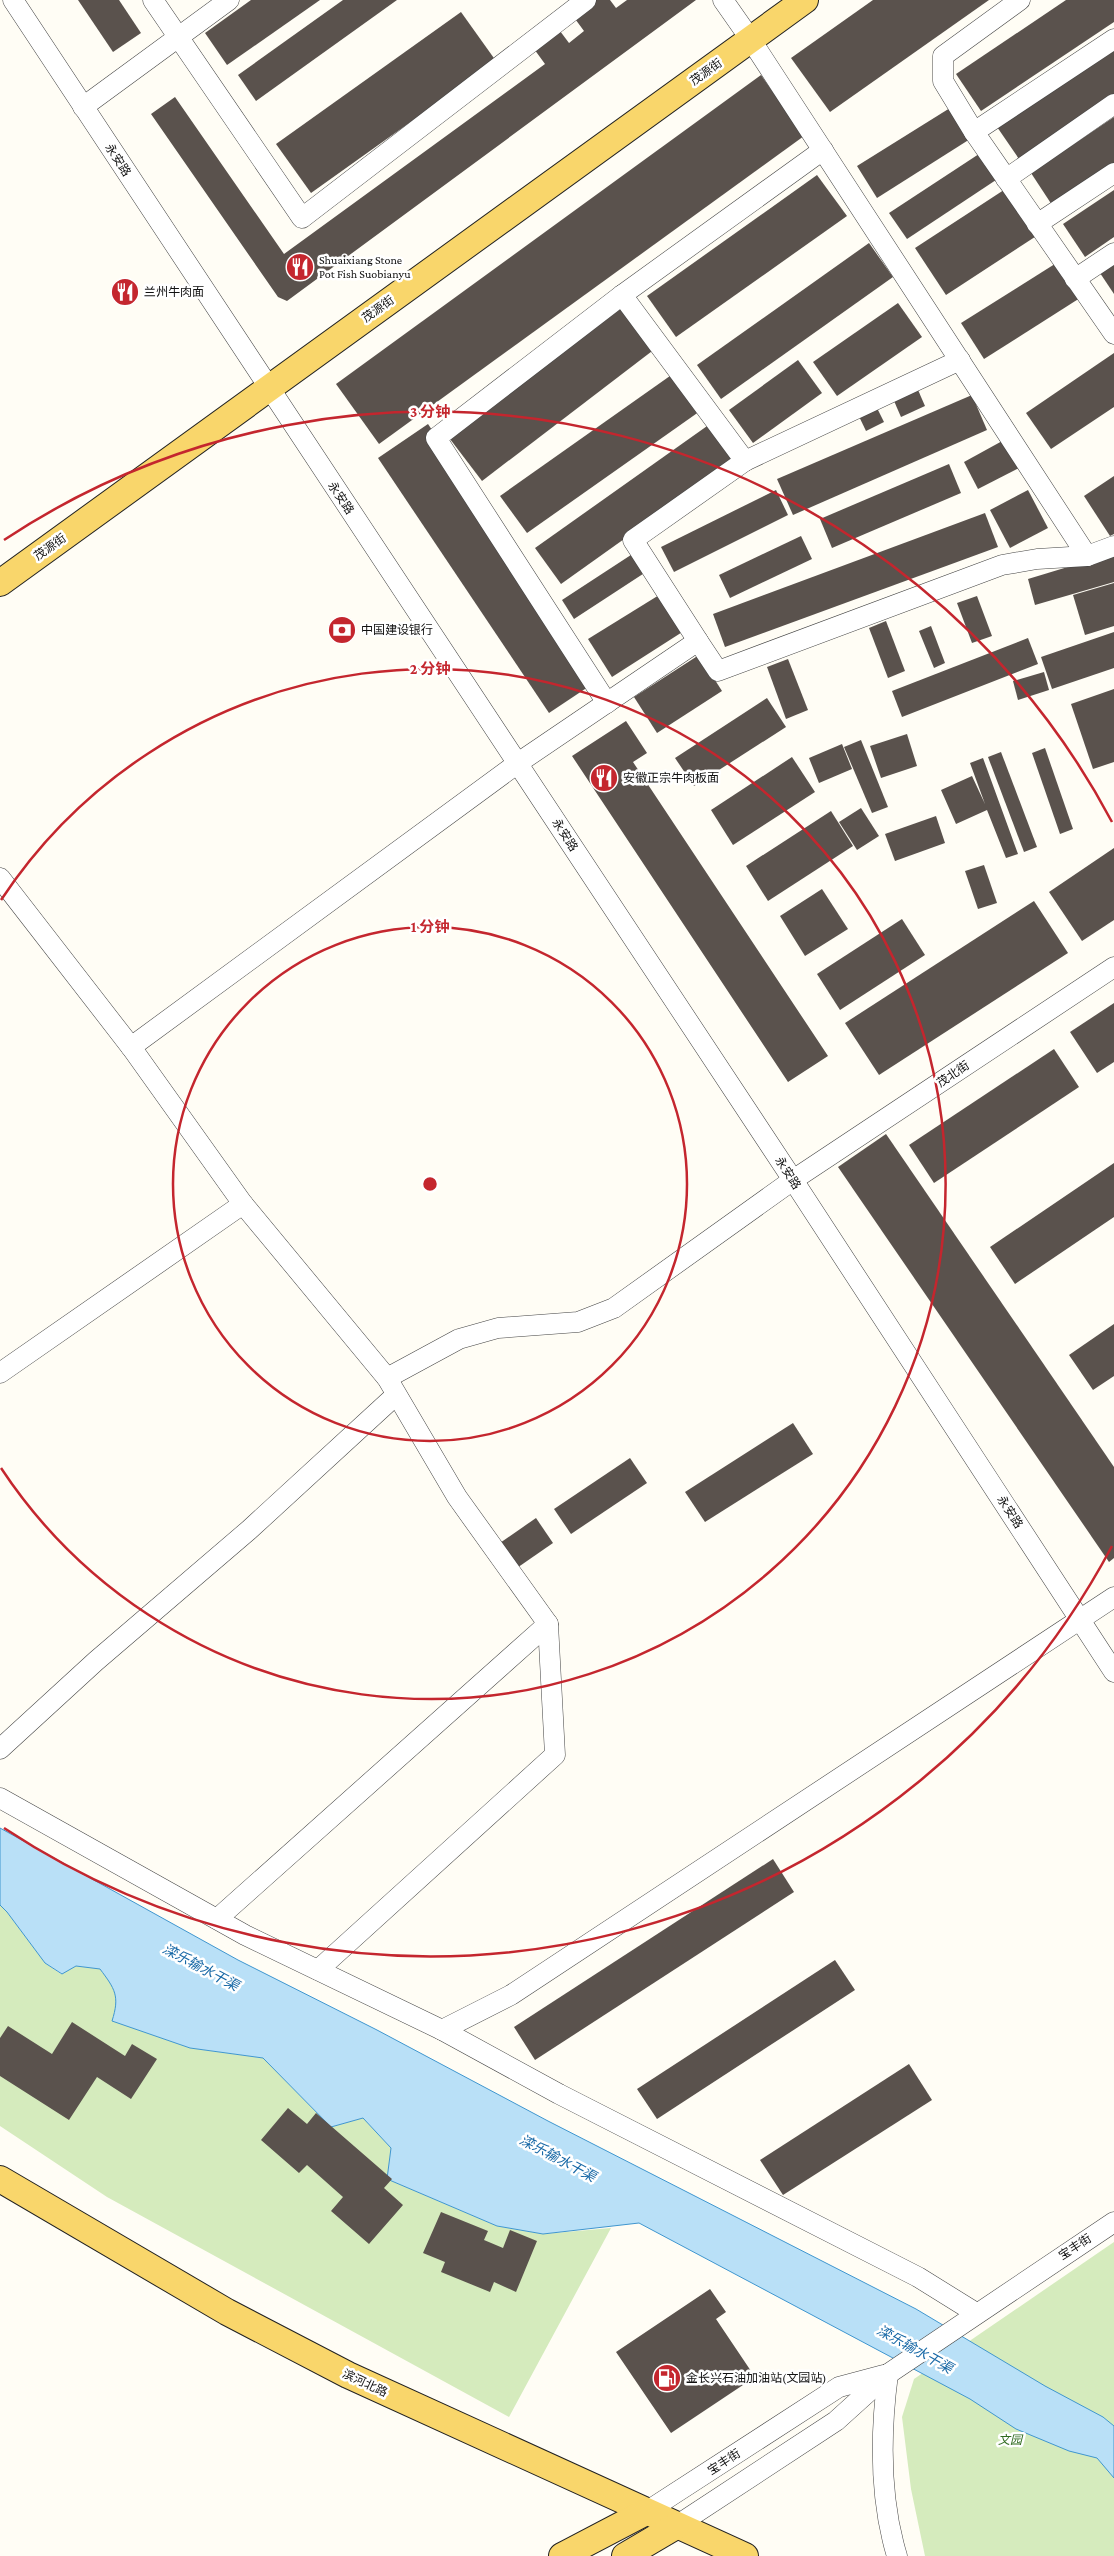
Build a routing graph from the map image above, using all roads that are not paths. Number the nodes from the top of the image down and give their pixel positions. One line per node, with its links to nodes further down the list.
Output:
1 (13, 0): 12 (street, 永安路)
2 (152, 0): 8 (street)
3 (229, 0): 8 (street)
4 (586, 0): 8 (street)
5 (722, 0): 10 (street)
6 (805, 0): 10 (main road, 茂源街)
7 (1020, 0): 13 (street)
8 (177, 38): 12 (street)
9 (1114, 39): 13 (street)
10 (751, 40): 14 (street); 23 (main road, 茂源街)
11 (1114, 104): 16 (street)
12 (83, 107): 23 (street, 永安路)
13 (974, 132): 16 (street)
14 (823, 150): 20 (street); 22 (street)
15 (1114, 174): 17 (street)
16 (1006, 179): 17 (street)
17 (1037, 224): 19 (street)
18 (1114, 254): 19 (street)
19 (1075, 279): 21 (street)
20 (622, 295): 24 (street); 29 (street)
21 (1113, 331)
22 (960, 360): 24 (street); 26 (street)
23 (268, 389): 27 (main road, 茂源街); 30 (street, 永安路)
24 (745, 461): 28 (street)
25 (1114, 546): 26 (street)
26 (1086, 556): 28 (street)
27 (0, 583)
28 (698, 641): 29 (street)
29 (607, 703): 30 (street)
30 (518, 763): 33 (street); 34 (street, 永安路)
31 (0, 878): 33 (street)
32 (1114, 967): 34 (street, 茂北街)
33 (131, 1047): 35 (street)
34 (793, 1180): 37 (street, 茂北街); 39 (street, 永安路)
35 (243, 1204): 36 (street); 37 (street)
36 (0, 1373)
37 (391, 1386): 40 (street); 42 (street, 茂北街)
38 (1114, 1597): 39 (street)
39 (1080, 1620): 41 (street, 永安路); 46 (street)
40 (548, 1624): 44 (street); 45 (street)
41 (1114, 1672)
42 (0, 1749)
43 (0, 1798): 44 (street)
44 (217, 1919): 45 (street)
45 (318, 1970): 46 (street)
46 (442, 2030): 49 (street)
47 (0, 2179): 51 (main road, 滨河北路)
48 (1114, 2222): 49 (street, 宝丰街)
49 (976, 2313): 50 (street, 宝丰街)
50 (888, 2374): 51 (street, 宝丰街); 52 (street, 宝丰街); 56 (street)
51 (646, 2512): 52 (main road, 滨河北路); 53 (main road, 宝丰街)
52 (676, 2526): 54 (main road, 宝丰街); 55 (main road, 滨河北路)
53 (562, 2556)
54 (624, 2556)
55 (745, 2556)
56 (897, 2556)

